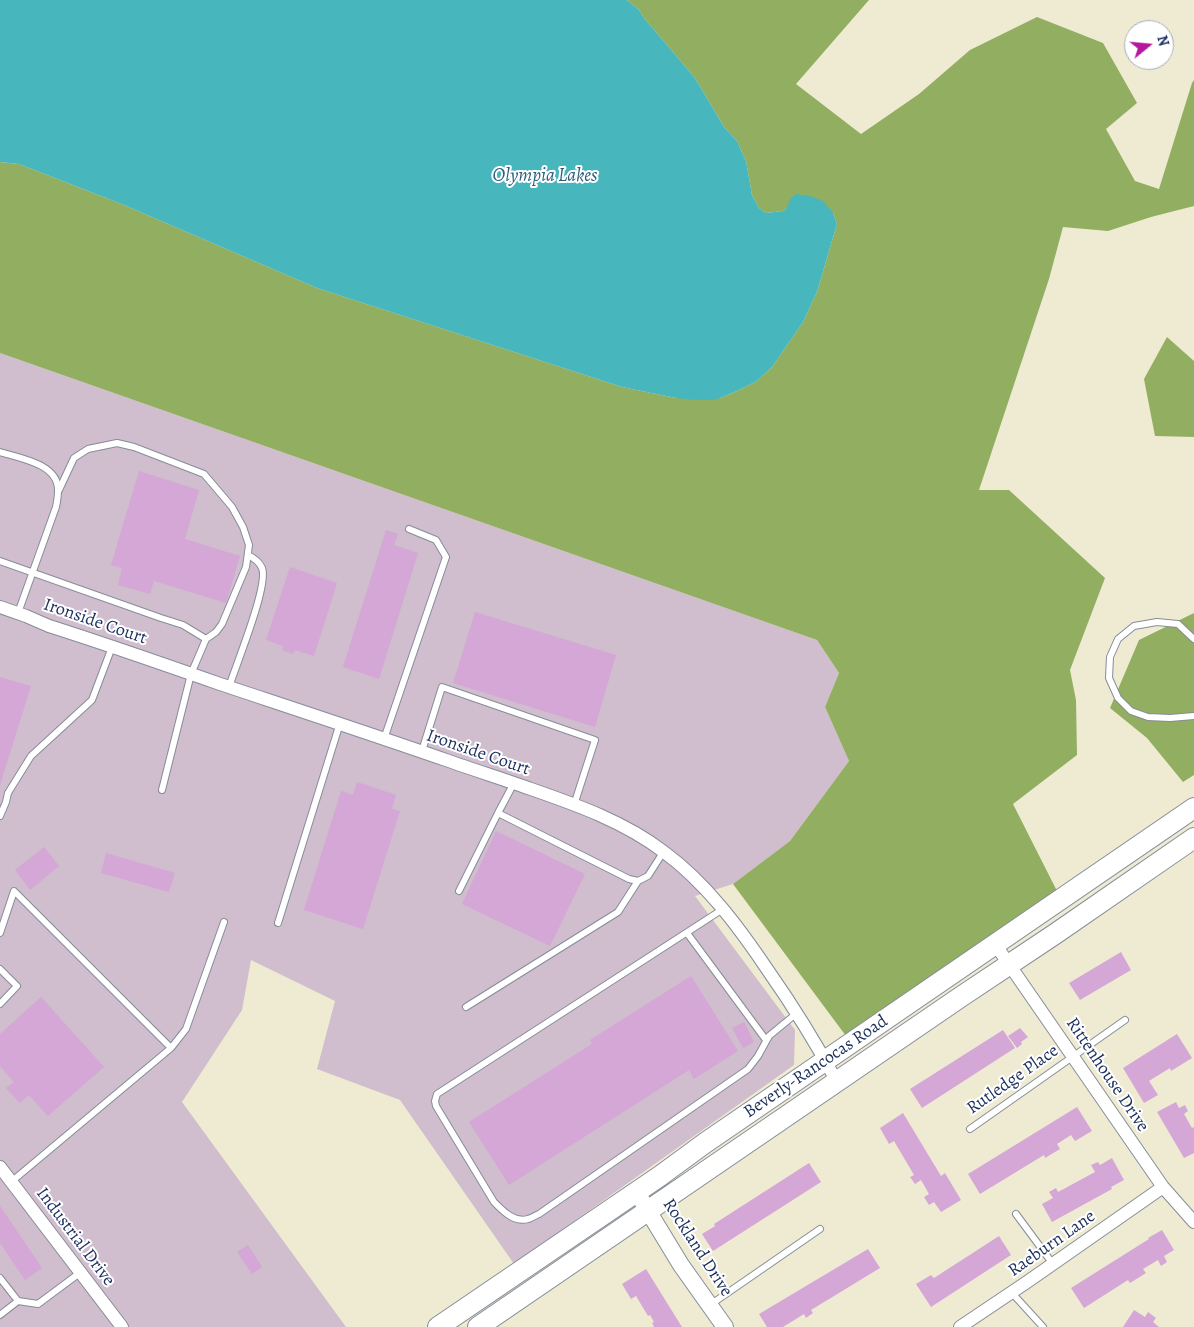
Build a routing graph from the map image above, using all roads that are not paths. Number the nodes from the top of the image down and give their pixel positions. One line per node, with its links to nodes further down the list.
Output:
1 (0, 452): 2 (lane)
2 (58, 490): 4 (lane); 6 (lane)
3 (409, 529): 16 (lane)
4 (248, 555): 9 (lane); 13 (lane)
5 (0, 560): 6 (lane)
6 (33, 572): 8 (lane); 9 (lane)
7 (0, 607): 8 (street, Ironside Court)
8 (18, 613): 11 (street, Ironside Court)
9 (206, 639): 12 (lane)
10 (1194, 639): 14 (lane)
11 (112, 647): 12 (street, Ironside Court); 23 (lane)
12 (191, 674): 13 (street, Ironside Court); 19 (lane)
13 (229, 686): 15 (street, Ironside Court)
14 (1194, 716)
15 (340, 723): 16 (street, Ironside Court); 30 (lane)
16 (384, 739): 17 (street, Ironside Court)
17 (422, 751): 18 (street, Ironside Court); 20 (lane)
18 (514, 783): 20 (street, Ironside Court); 22 (lane)
19 (162, 790)
20 (574, 805): 25 (street, Ironside Court)
21 (1194, 808): 33 (main road, Beverly-Rancocas Road)
22 (498, 813): 26 (lane); 27 (lane)
23 (0, 816)
24 (1194, 838): 34 (main road, Beverly-Rancocas Road)
25 (664, 851): 26 (lane); 28 (street, Ironside Court)
26 (638, 881): 37 (lane)
27 (459, 891)
28 (723, 909): 31 (lane); 38 (street, Ironside Court)
29 (224, 922): 41 (lane)
30 (278, 923)
31 (687, 933): 40 (lane); 40 (lane)
32 (0, 934): 41 (lane)
33 (995, 944): 34 (street, Rittenhouse Drive); 43 (main road, Beverly-Rancocas Road)
34 (1010, 964): 42 (street, Rittenhouse Drive); 44 (main road, Beverly-Rancocas Road)
35 (0, 969): 36 (lane)
36 (0, 1004)
37 (466, 1007)
38 (797, 1013): 40 (lane); 43 (street, Ironside Court)
39 (1125, 1020): 42 (lane, Rutledge Place)
40 (766, 1040)
41 (171, 1048): 47 (lane)
42 (1073, 1056): 45 (lane, Rutledge Place); 48 (street, Rittenhouse Drive)
43 (826, 1061): 44 (street, Ironside Court); 49 (main road, Beverly-Rancocas Road)
44 (838, 1082): 50 (main road, Beverly-Rancocas Road)
45 (970, 1129)
46 (0, 1167): 47 (street, Industrial Drive)
47 (11, 1182): 55 (street, Industrial Drive)
48 (1163, 1187): 52 (street, Rittenhouse Drive); 54 (street, Raeburn Lane)
49 (636, 1191): 50 (street, Rockland Drive); 62 (main road, Beverly-Rancocas Road)
50 (648, 1211): 59 (street, Rockland Drive); 63 (main road, Beverly-Rancocas Road)
51 (1016, 1214): 54 (lane)
52 (1194, 1222)
53 (820, 1229): 59 (lane)
54 (1053, 1264): 57 (street, Raeburn Lane)
55 (81, 1272): 58 (lane); 61 (street, Industrial Drive)
56 (0, 1278): 58 (lane)
57 (1012, 1293): 65 (street, Raeburn Lane); 66 (lane)
58 (18, 1301): 60 (lane)
59 (710, 1305): 64 (street, Rockland Drive)
60 (0, 1315)
61 (122, 1327)
62 (438, 1327)
63 (478, 1327)
64 (725, 1327)
65 (960, 1327)
66 (1043, 1327)

